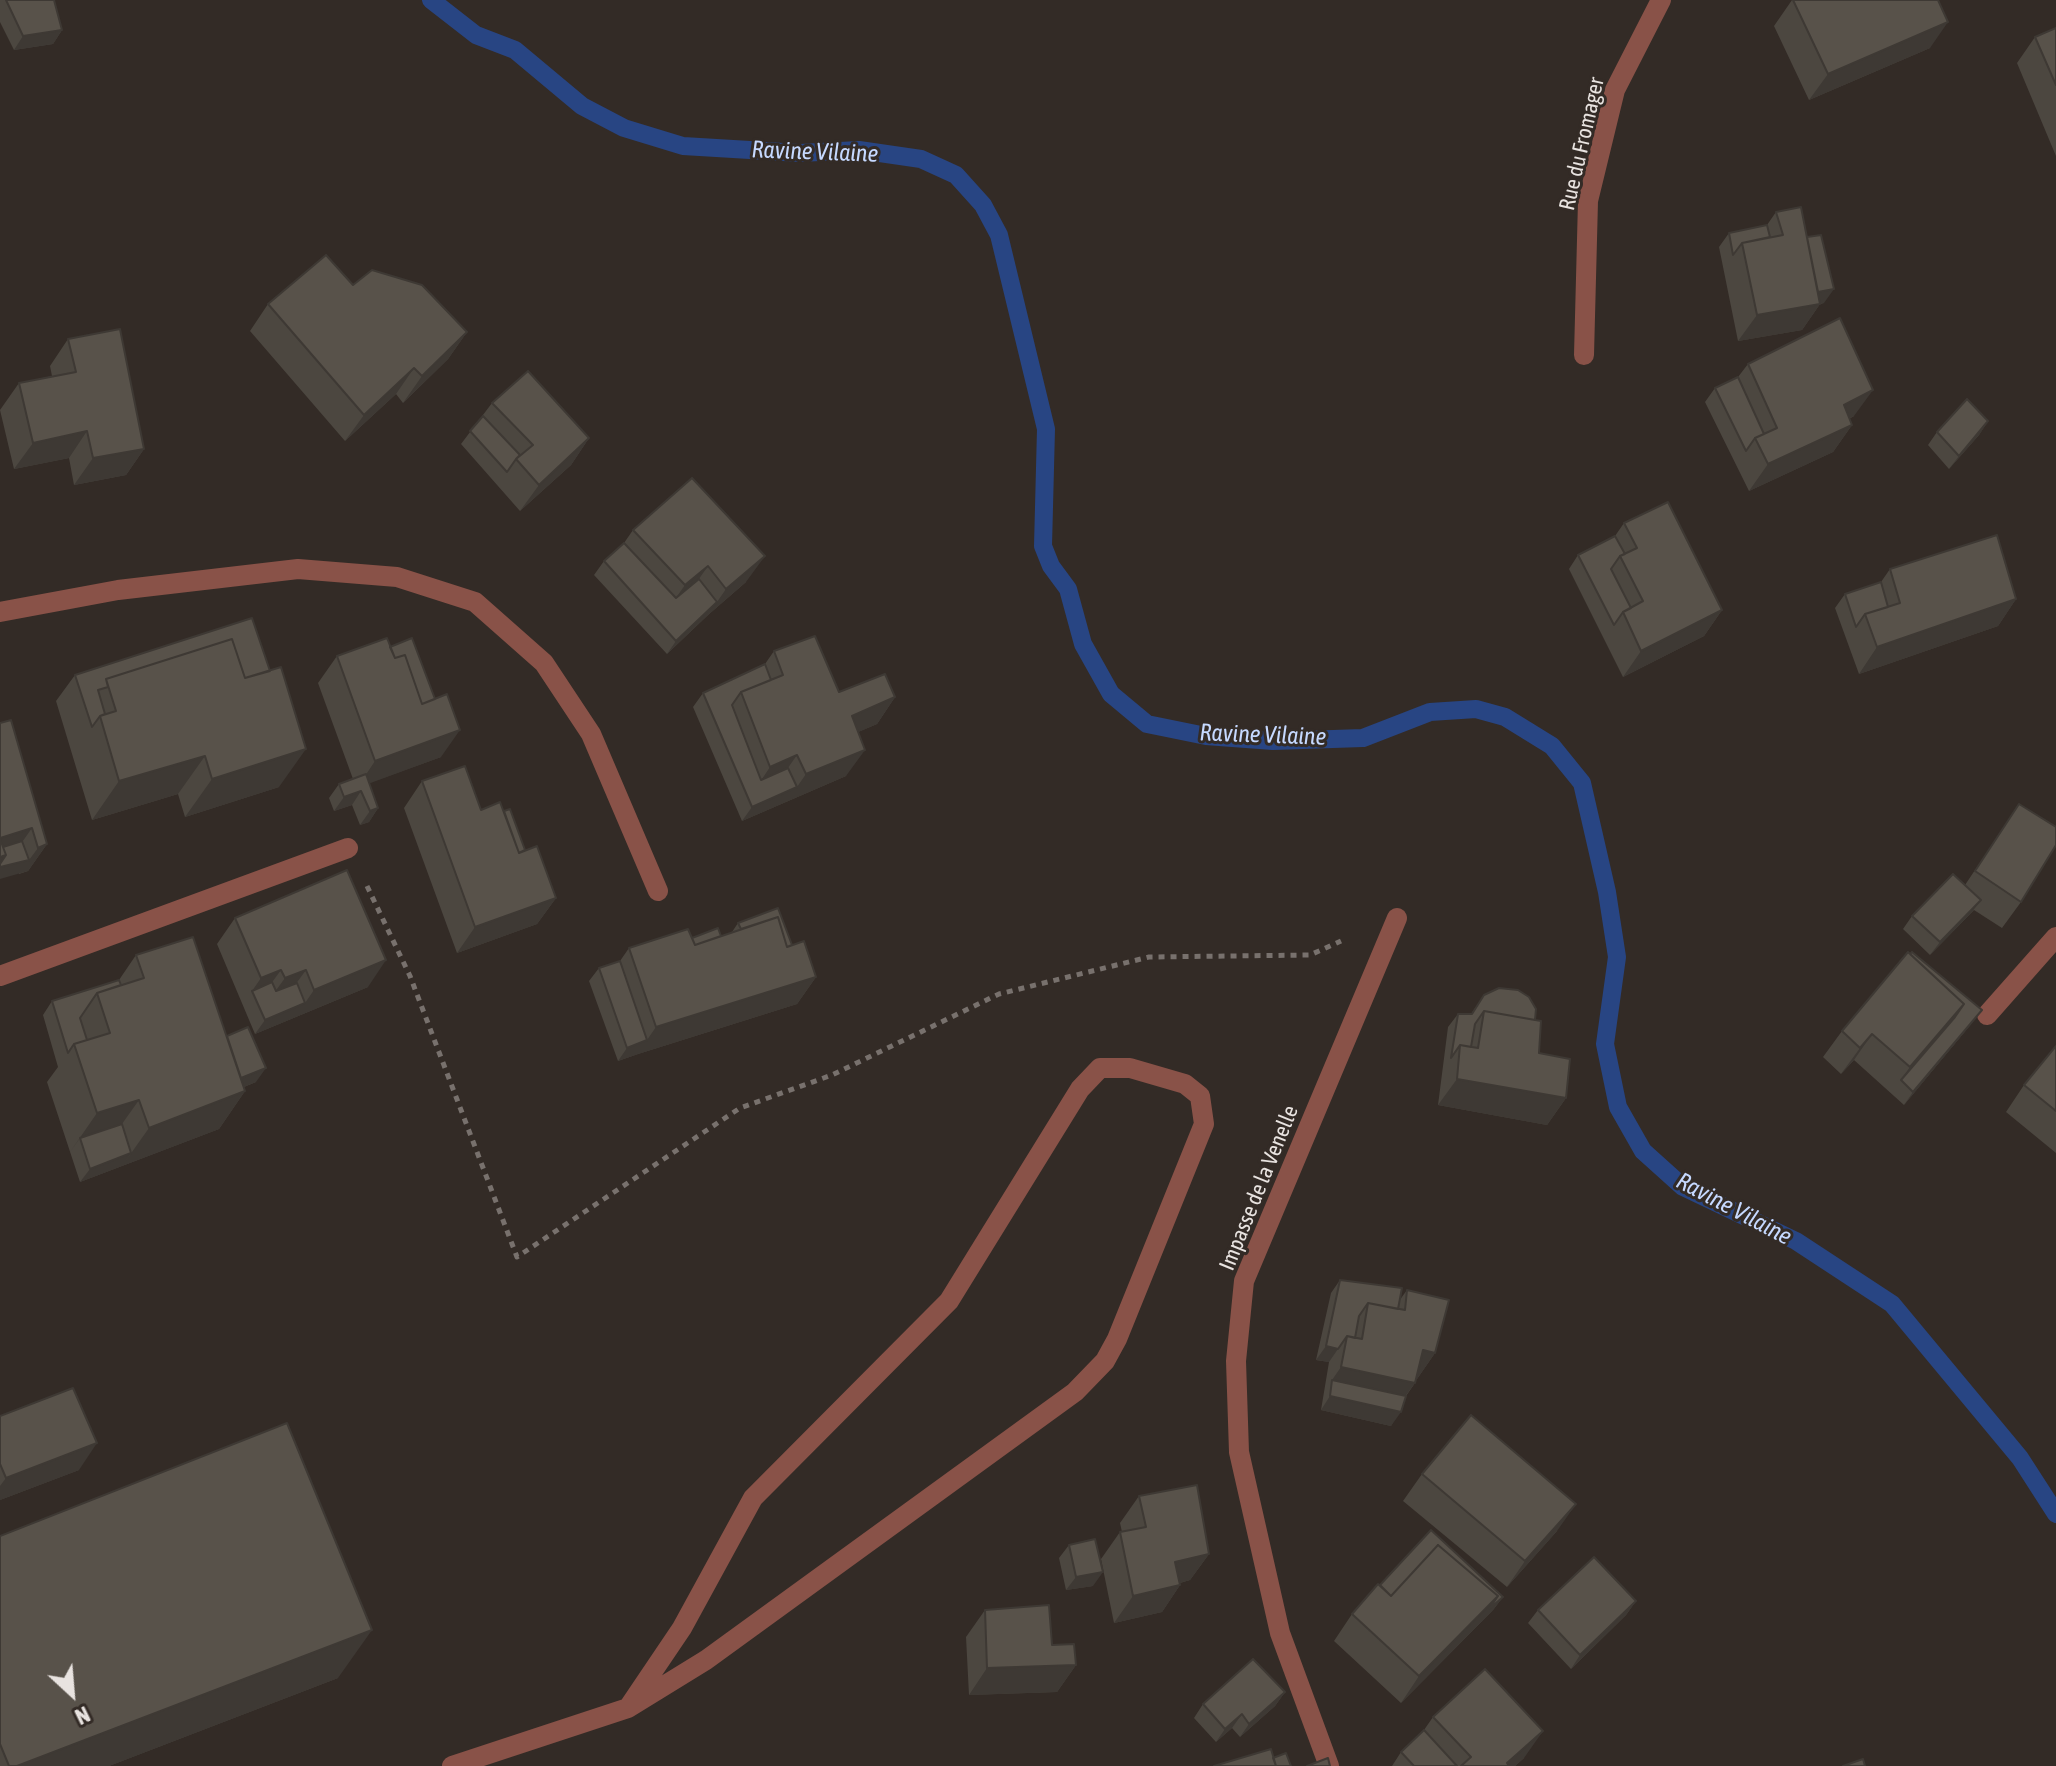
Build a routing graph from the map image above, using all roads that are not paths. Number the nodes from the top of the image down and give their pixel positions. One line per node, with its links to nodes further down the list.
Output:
1 (1661, 0): 2 (street, Rue du Fromager)
2 (1584, 355)
3 (0, 612): 5 (street)
4 (348, 848): 8 (street)
5 (658, 891)
6 (1397, 918): 12 (street, Impasse de la Venelle)
7 (2056, 937): 9 (street)
8 (0, 976)
9 (1987, 1015)
10 (628, 1708): 10 (street); 11 (street)
11 (452, 1766)
12 (1329, 1766)

